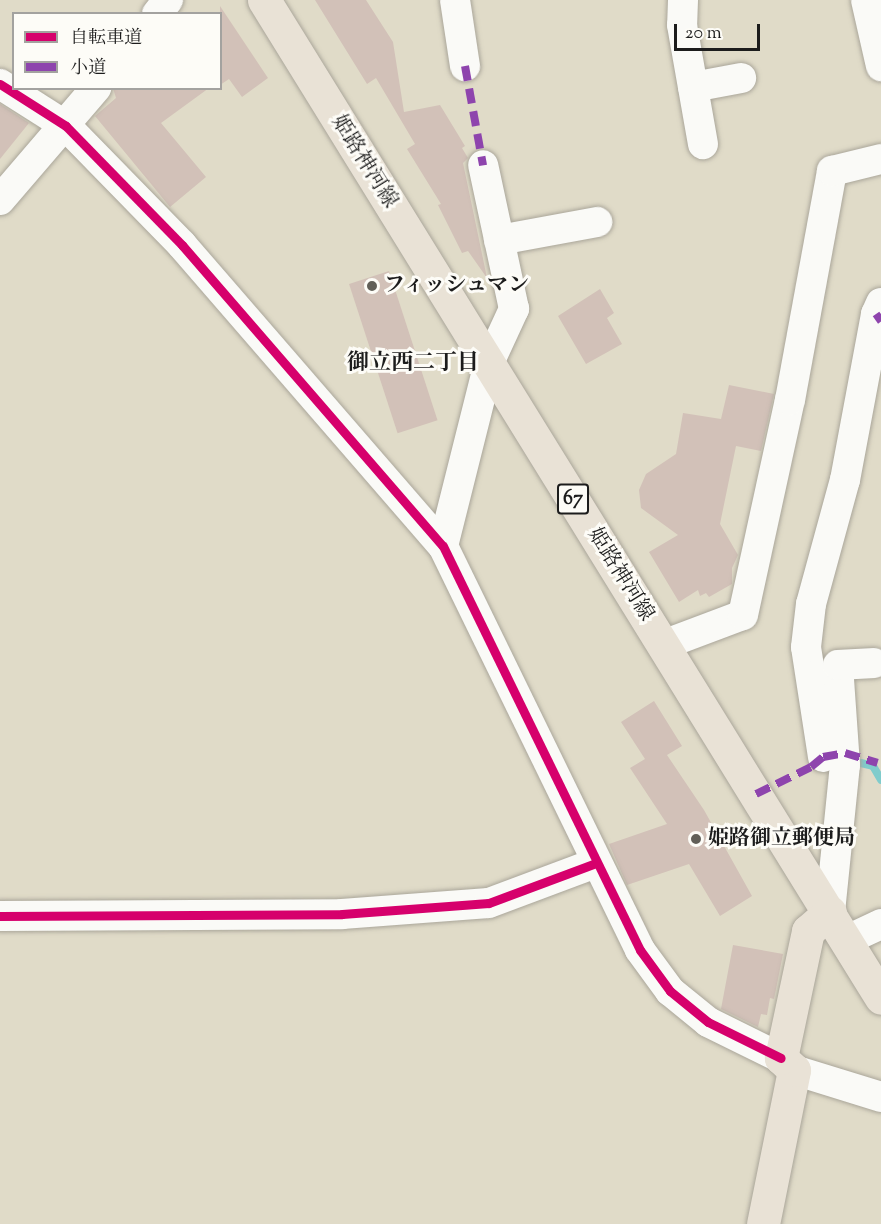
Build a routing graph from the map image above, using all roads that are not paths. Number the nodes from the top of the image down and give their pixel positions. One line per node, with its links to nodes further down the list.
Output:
1 (168, 0): 6 (street)
2 (264, 0): 21 (main road, 姫路神河線 / 67)
3 (455, 0): 7 (street)
4 (683, 0): 11 (street)
5 (866, 0): 8 (street)
6 (159, 12)
7 (465, 66)
8 (881, 66)
9 (741, 78): 11 (street)
10 (0, 84): 13 (street)
11 (693, 87): 14 (street)
12 (94, 90): 13 (street)
13 (66, 126): 17 (street); 22 (street)
14 (703, 144)
15 (881, 159): 23 (street)
16 (483, 165): 19 (street)
17 (0, 200)
18 (597, 222): 19 (street)
19 (500, 240): 21 (street)
20 (881, 303): 25 (street)
21 (489, 363): 22 (street); 23 (main road, 姫路神河線 / 67)
22 (443, 546): 26 (street)
23 (663, 645): 27 (main road, 姫路神河線 / 67)
24 (874, 663): 27 (street)
25 (823, 757)
26 (596, 863): 28 (street); 32 (street)
27 (830, 912): 30 (main road, 姫路神河線 / 67); 32 (main road)
28 (0, 916)
29 (881, 924): 30 (street)
30 (847, 940): 31 (main road, 姫路神河線 / 67)
31 (881, 998)
32 (788, 1064): 33 (street); 34 (main road)
33 (881, 1097)
34 (763, 1224)

